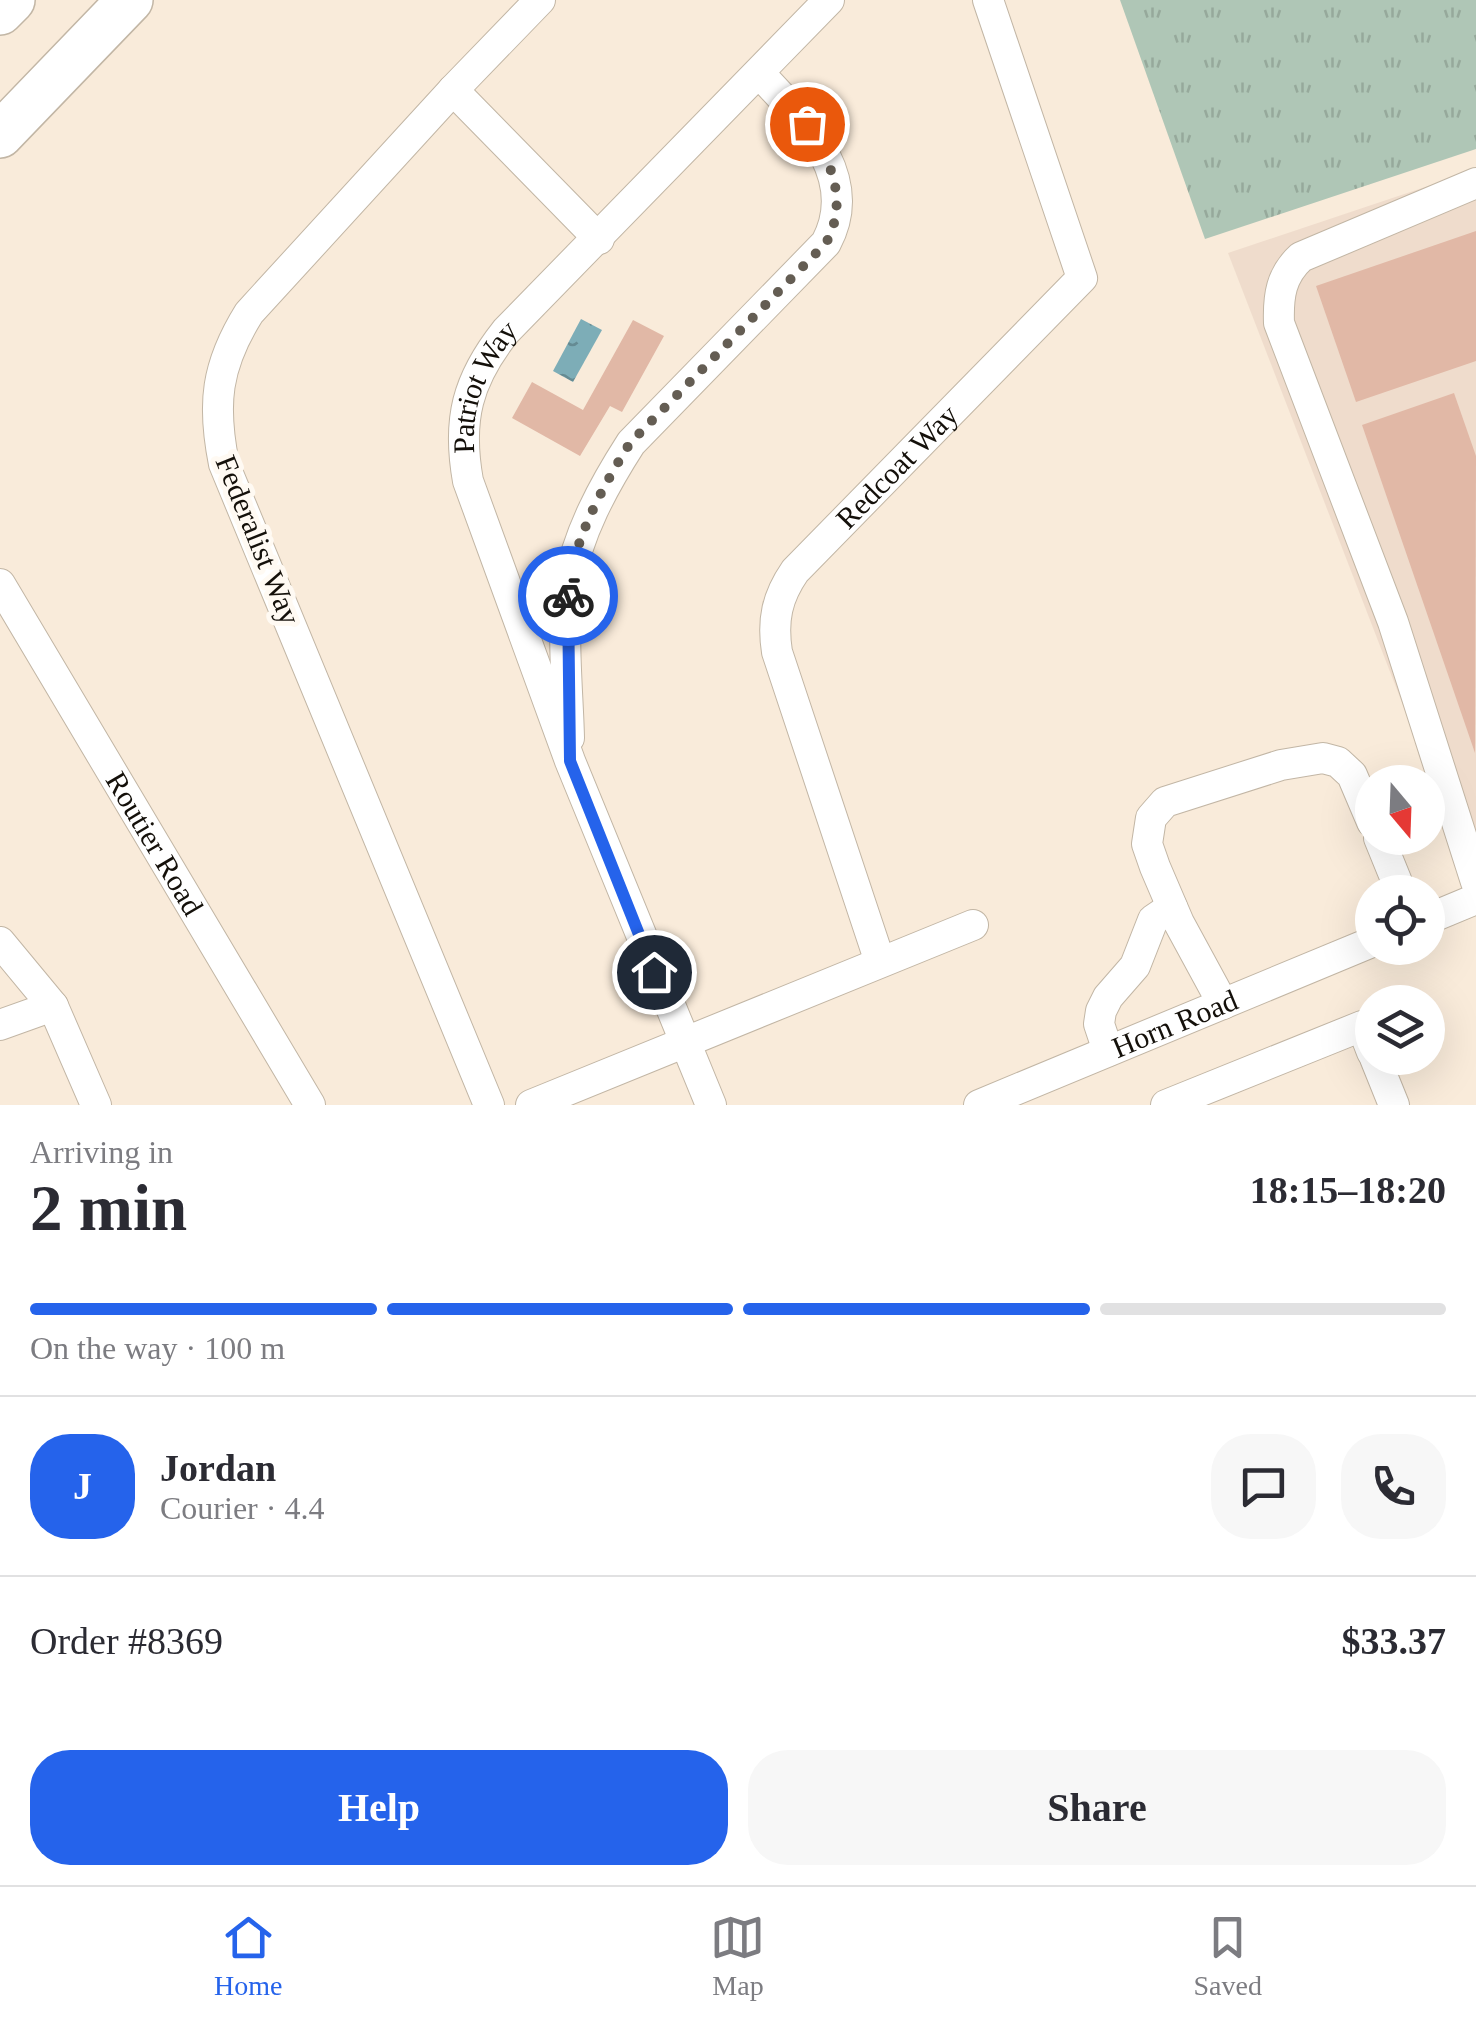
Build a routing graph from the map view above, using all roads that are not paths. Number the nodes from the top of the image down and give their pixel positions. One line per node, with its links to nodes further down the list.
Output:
1 (12, 0): 6 (highway)
2 (130, 0): 9 (highway)
3 (540, 0): 8 (street, Federalist Way)
4 (829, 0): 7 (street, Patriot Way)
5 (988, 0): 23 (street, Redcoat Way)
6 (0, 12)
7 (759, 74): 11 (street, Patriot Way); 13 (street)
8 (453, 90): 11 (street); 33 (street, Federalist Way)
9 (0, 135)
10 (1476, 183): 15 (street)
11 (599, 238): 13 (street, Patriot Way)
12 (0, 584): 31 (street, Routier Road)
13 (570, 761): 28 (street, Patriot Way)
14 (1355, 782): 18 (street)
15 (1466, 818): 16 (street)
16 (1476, 882)
17 (1476, 899): 19 (street)
18 (1172, 906): 24 (street); 29 (street)
19 (1445, 912)
20 (973, 925): 23 (street)
21 (0, 942): 25 (street)
22 (1355, 949): 24 (street, Horn Road)
23 (880, 962): 28 (street)
24 (1223, 1004): 29 (street, Horn Road)
25 (53, 1006): 26 (street); 32 (street)
26 (0, 1025)
27 (1355, 1029): 37 (street)
28 (683, 1042): 34 (street); 35 (street, Patriot Way)
29 (1108, 1051): 36 (street, Horn Road)
30 (1382, 1075): 38 (street)
31 (297, 1101)
32 (96, 1105)
33 (489, 1105)
34 (531, 1105)
35 (711, 1105)
36 (978, 1105)
37 (1166, 1105)
38 (1394, 1105)

